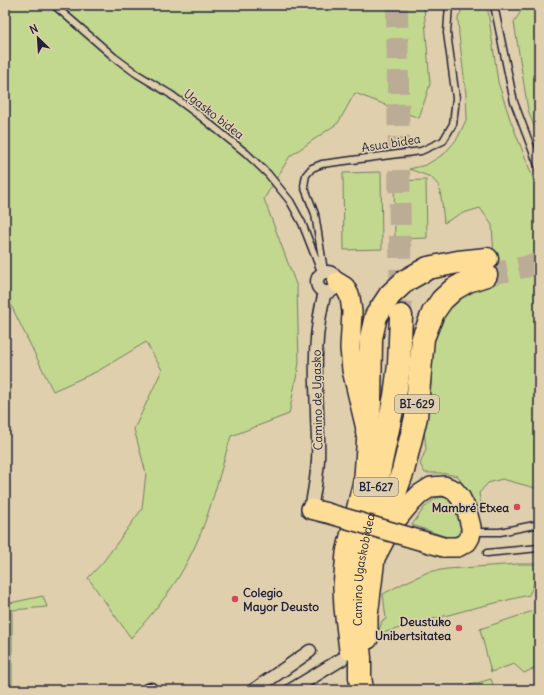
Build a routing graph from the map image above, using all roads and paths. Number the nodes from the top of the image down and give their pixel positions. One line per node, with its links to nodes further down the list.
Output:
1 (54, 5): 5 (lane, Ugasko bidea)
2 (449, 5): 5 (lane, Asua bidea)
3 (494, 5): 4 (lane)
4 (539, 168)
5 (327, 280): 7 (main road); 8 (street, Camino de Ugasko)
6 (401, 316): 15 (highway, Camino Ugaskobidea / BI-627)
7 (367, 433): 13 (highway, BI-629); 15 (main road, BI-629)
8 (319, 511): 10 (main road, bridge)
9 (539, 524): 10 (lane)
10 (471, 532): 13 (main road)
11 (539, 548): 12 (lane)
12 (487, 553)
13 (375, 558): 15 (main road, BI-629)
14 (310, 651): 16 (street)
15 (360, 677): 17 (street)
16 (254, 690)
17 (291, 690)

